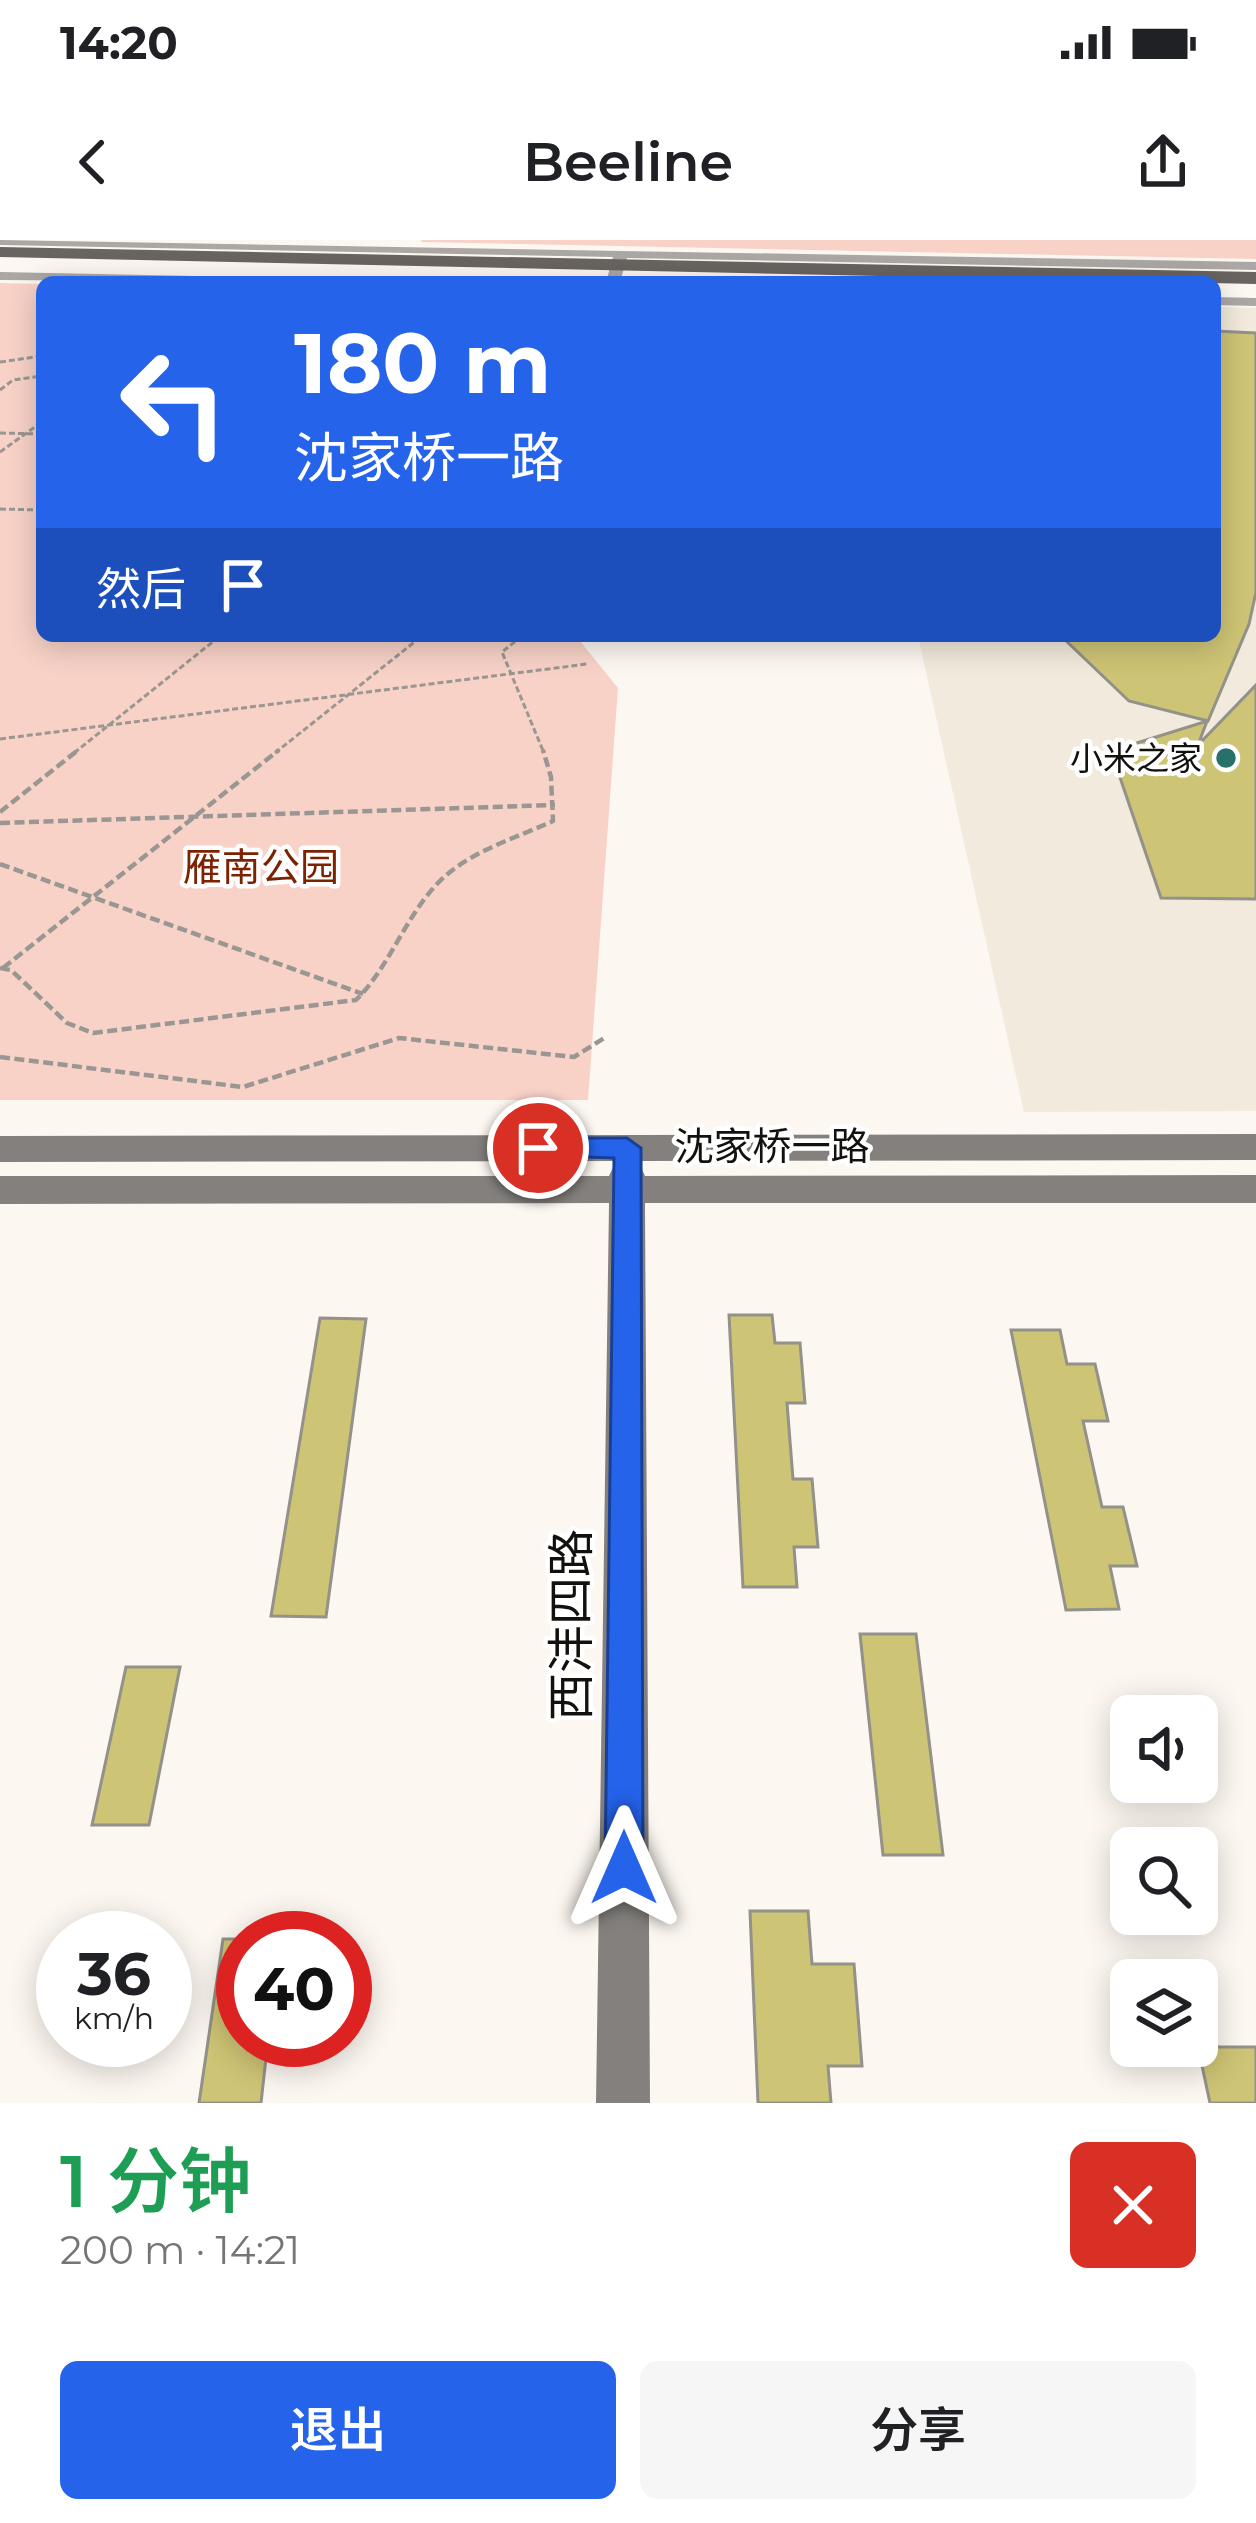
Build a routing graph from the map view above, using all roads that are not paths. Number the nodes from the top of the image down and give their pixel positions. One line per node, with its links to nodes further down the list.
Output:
1 (0, 241): 5 (street)
2 (0, 252): 5 (main road)
3 (0, 263): 5 (main road)
4 (1256, 266): 5 (street)
5 (618, 269): 7 (main road); 8 (main road)
6 (0, 276): 9 (street)
7 (769, 276)
8 (850, 276)
9 (36, 277)
10 (1256, 278): 11 (main road)
11 (1221, 286)
12 (1221, 287): 14 (main road)
13 (1221, 289): 15 (street)
14 (1256, 290)
15 (1256, 302)
16 (1256, 1147): 18 (main road, 沈家桥一路)
17 (0, 1149): 18 (main road, 沈家桥一路)
18 (627, 1170): 19 (main road, 沈家桥一路); 20 (main road, 沈家桥一路); 21 (main road, 西沣四路)
19 (1256, 1189)
20 (0, 1190)
21 (623, 2103)

